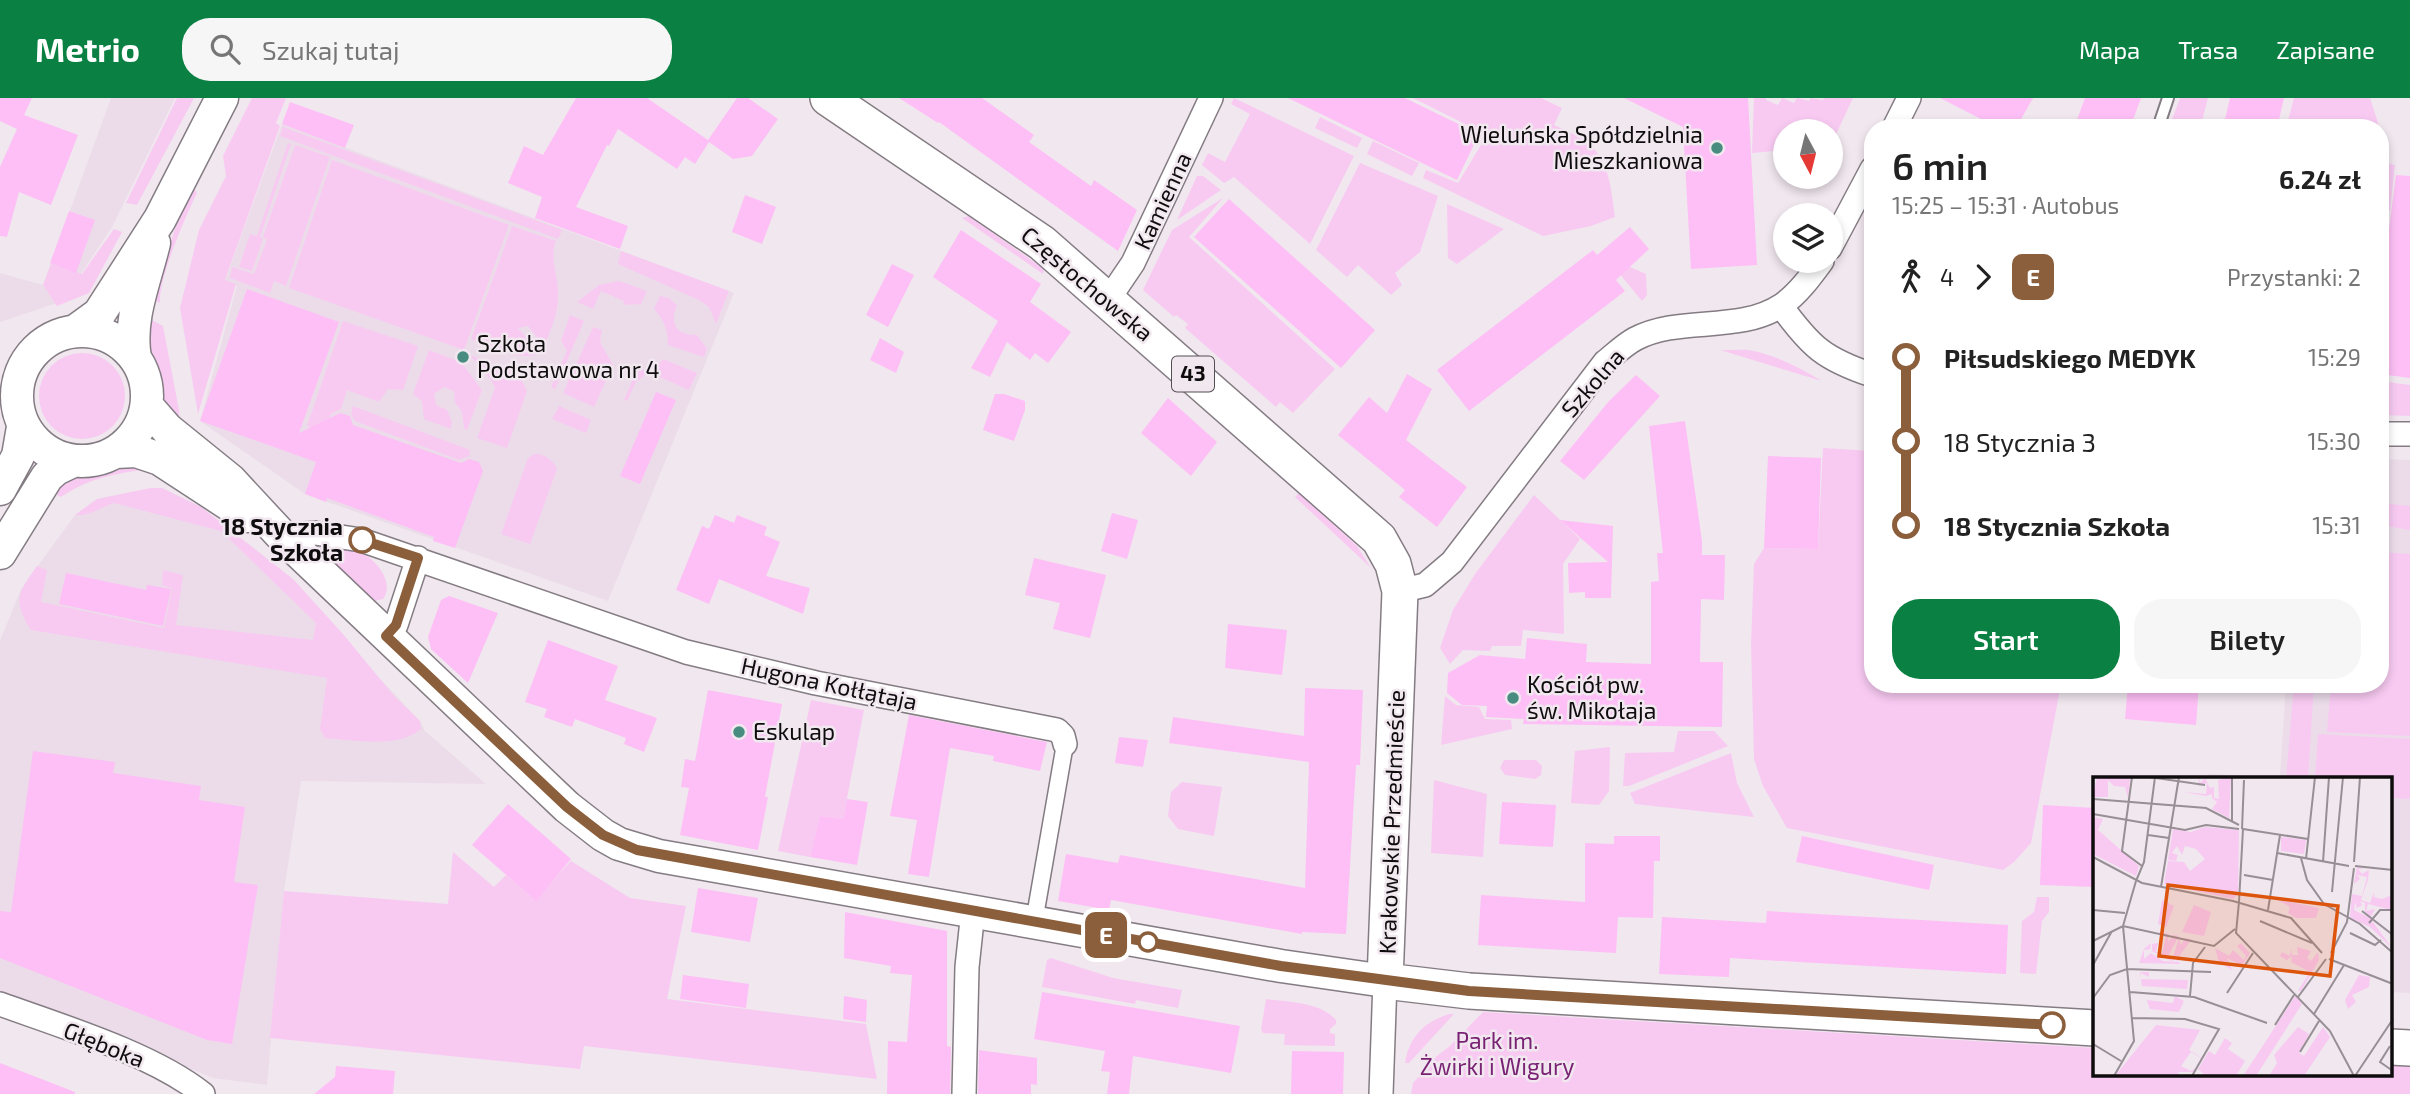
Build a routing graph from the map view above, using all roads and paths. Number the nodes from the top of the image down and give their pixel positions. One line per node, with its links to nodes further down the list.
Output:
1 (222, 98): 9 (main road)
2 (828, 98): 12 (main road, Częstochowska / 43)
3 (1211, 98): 12 (street, Kamienna)
4 (1909, 98): 6 (street)
5 (2168, 98): 7 (lane)
6 (1898, 119)
7 (2161, 119)
8 (1864, 184): 10 (street)
9 (160, 219): 14 (main road); 17 (main road)
10 (1843, 224)
11 (1813, 273): 13 (street)
12 (1108, 300): 29 (main road, Częstochowska / 43)
13 (1782, 306): 18 (street); 29 (street, Szkolna)
14 (77, 330): 15 (main road); 17 (main road)
15 (40, 346): 16 (main road); 20 (main road)
16 (0, 352)
17 (135, 358): 19 (main road)
18 (1864, 372)
19 (147, 406): 23 (main road); 26 (main road)
20 (13, 407): 24 (main road); 25 (main road)
21 (2389, 433): 22 (street)
22 (2410, 434)
23 (116, 452): 24 (main road); 26 (main road)
24 (73, 461): 27 (main road)
25 (0, 489)
26 (282, 536): 28 (street, Hugona Kołłątaja); 30 (main road)
27 (0, 553)
28 (418, 558): 30 (street); 31 (street, Hugona Kołłątaja)
29 (1401, 591): 34 (main road, Krakowskie Przedmieście / 43)
30 (386, 636): 32 (main road)
31 (1065, 744): 33 (street, Hugona Kołłątaja)
32 (973, 911): 33 (main road); 40 (street)
33 (1034, 922): 34 (main road)
34 (1385, 981): 36 (main road); 41 (street, Krakowskie Przedmieście)
35 (0, 1004): 39 (street, Głęboka)
36 (2093, 1028)
37 (2392, 1047): 38 (main road)
38 (2410, 1048)
39 (200, 1093)
40 (964, 1094)
41 (1381, 1094)

